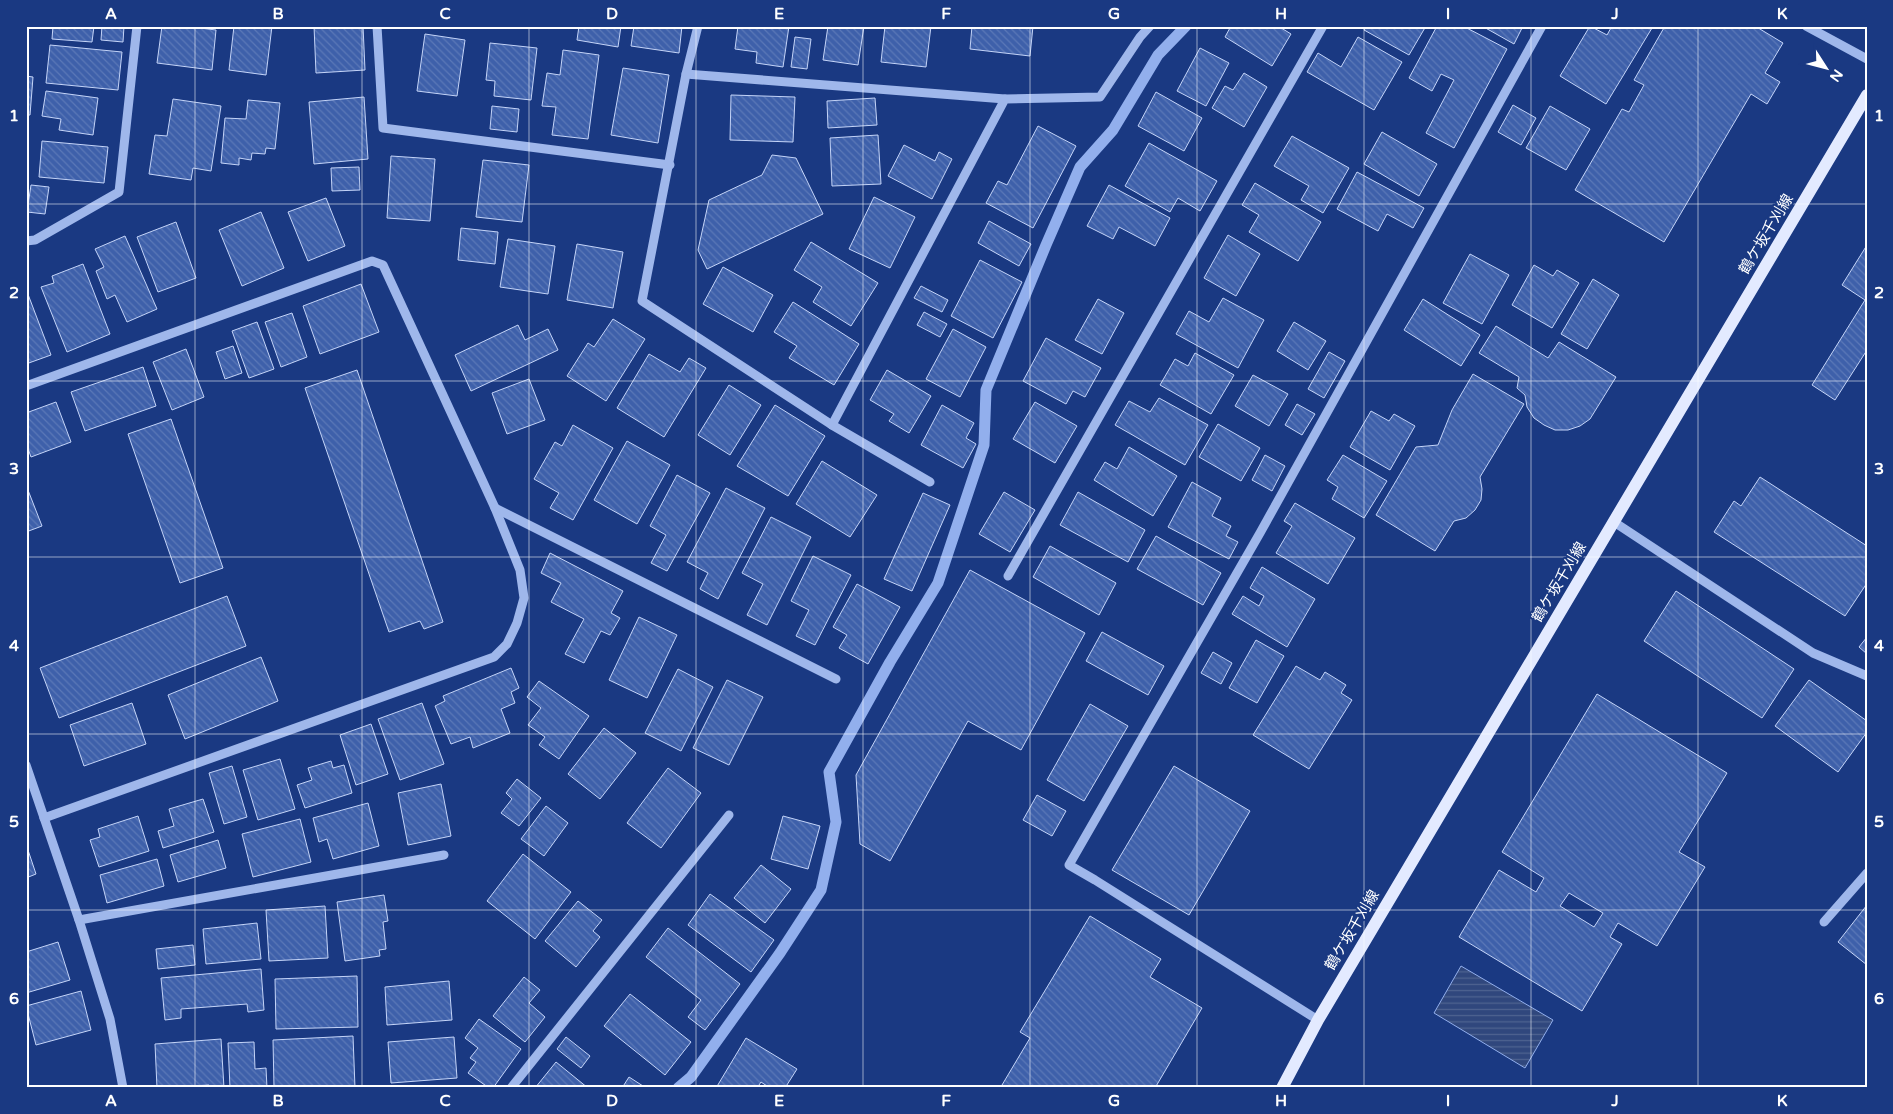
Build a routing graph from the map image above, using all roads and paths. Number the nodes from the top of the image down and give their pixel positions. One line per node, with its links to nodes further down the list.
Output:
1 (137, 26): 13 (street)
2 (377, 26): 12 (street)
3 (698, 26): 9 (street)
4 (1150, 26): 11 (street)
5 (1323, 26): 19 (street)
6 (1542, 26): 29 (street)
7 (1806, 26): 8 (street)
8 (1867, 59)
9 (686, 74): 11 (street); 12 (street)
10 (1867, 95): 18 (main road, 鶴ケ坂千刈線)
11 (1005, 99): 15 (street)
12 (670, 165): 15 (street)
13 (26, 241)
14 (26, 386): 17 (street)
15 (832, 425): 16 (street)
16 (930, 482)
17 (495, 508): 21 (street); 24 (street)
18 (1614, 522): 20 (street); 29 (main road, 鶴ケ坂千刈線)
19 (1008, 576)
20 (1867, 676)
21 (836, 679)
22 (26, 765): 24 (street)
23 (728, 815): 31 (street)
24 (44, 818): 27 (street)
25 (444, 855): 27 (street)
26 (1867, 873): 28 (street)
27 (79, 920): 30 (street)
28 (1824, 922)
29 (1318, 1020): 32 (main road, 鶴ケ坂千刈線)
30 (122, 1088)
31 (511, 1088)
32 (1282, 1088)

